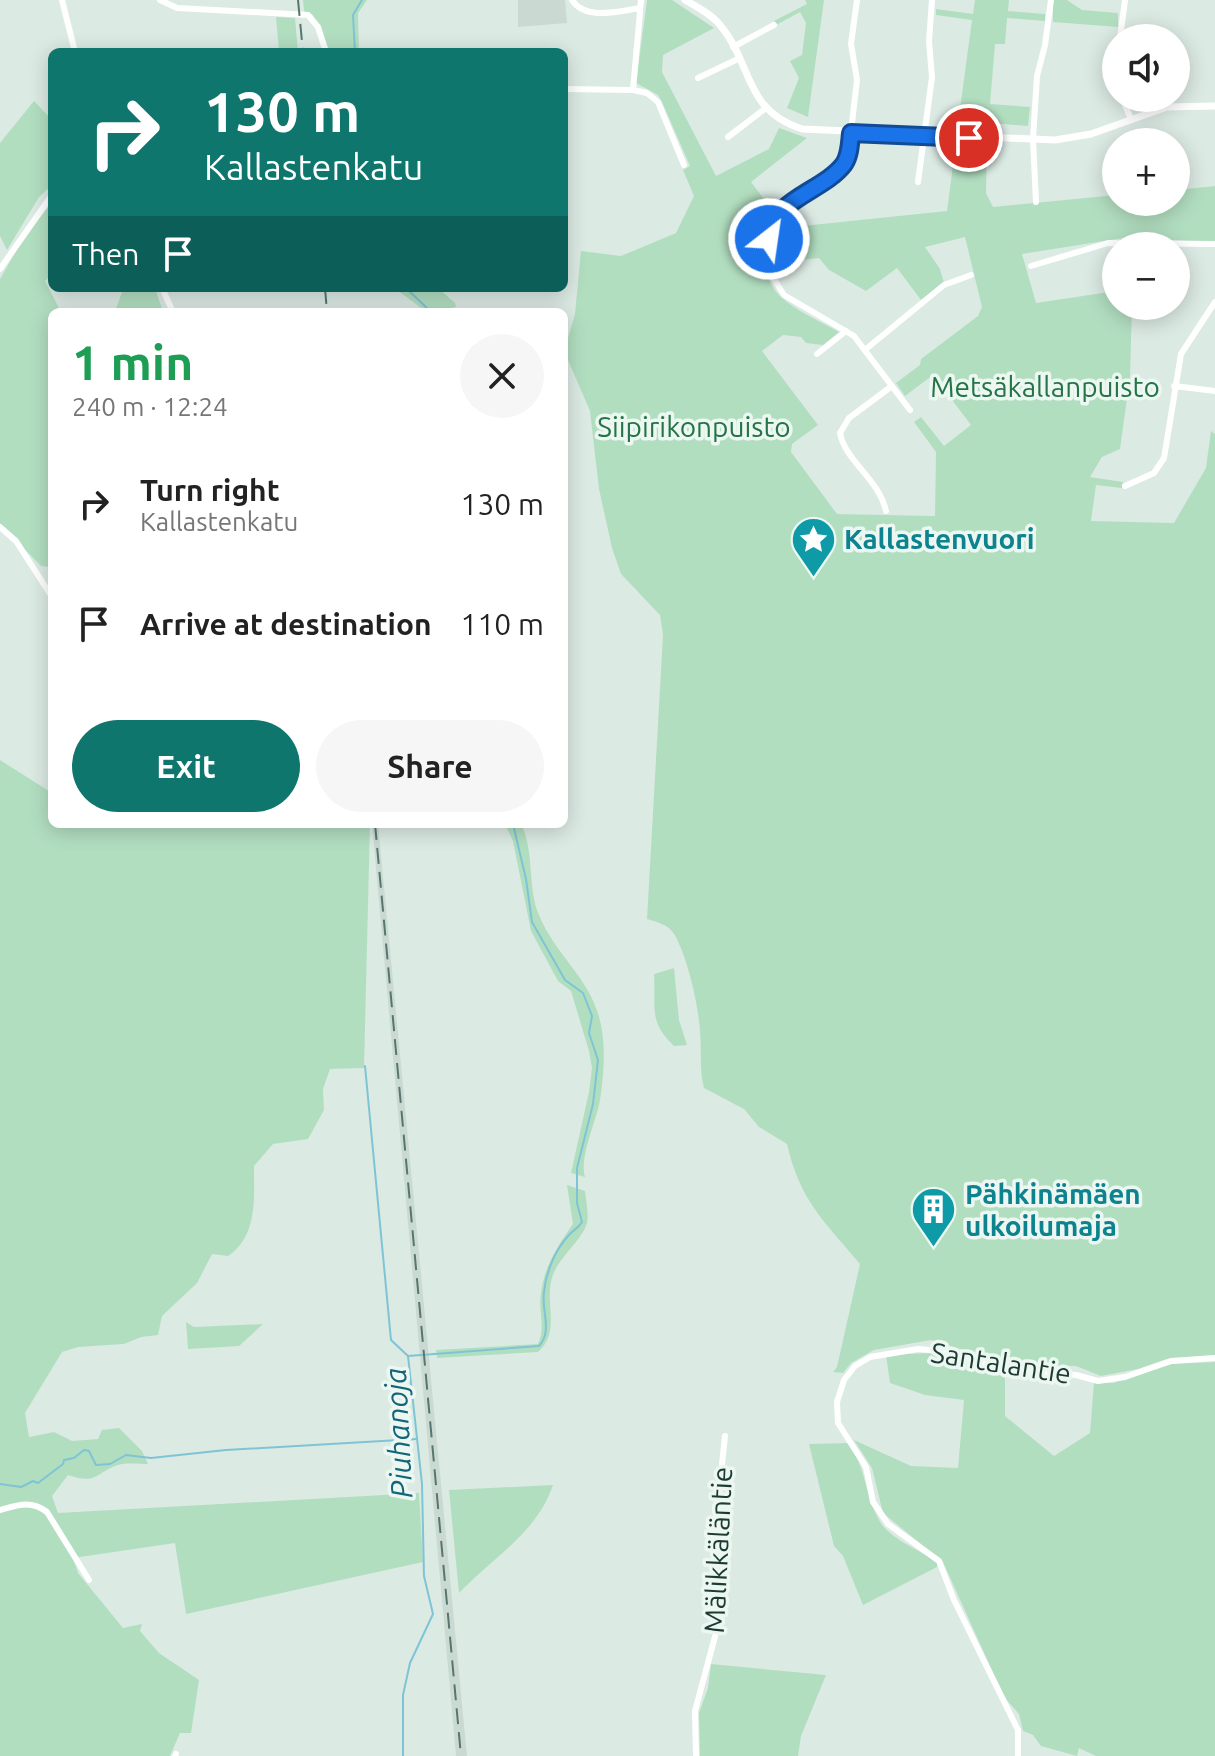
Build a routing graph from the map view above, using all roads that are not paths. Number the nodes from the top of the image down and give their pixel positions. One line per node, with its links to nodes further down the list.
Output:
1 (62, 0): 14 (street)
2 (160, 0): 15 (street)
3 (572, 0): 10 (street)
4 (641, 0): 10 (street)
5 (685, 0): 13 (street)
6 (857, 0): 24 (street)
7 (932, 0): 25 (street)
8 (1051, 0): 27 (street)
9 (1125, 0): 11 (street)
10 (640, 8): 19 (street)
11 (1122, 24)
12 (774, 25): 13 (street)
13 (733, 47): 16 (street)
14 (74, 48)
15 (325, 48)
16 (738, 59): 17 (street); 21 (street)
17 (698, 78)
18 (568, 89): 19 (street)
19 (633, 90): 28 (street)
20 (1215, 106): 23 (street)
21 (766, 108): 24 (street); 26 (street)
22 (1128, 112): 23 (street)
23 (1131, 119): 27 (street)
24 (851, 133): 25 (street); 37 (street)
25 (925, 136): 27 (street); 29 (street)
26 (728, 137)
27 (1033, 139): 31 (street)
28 (684, 165)
29 (918, 182)
30 (48, 201): 34 (street)
31 (1036, 202)
32 (1215, 244): 33 (street)
33 (1031, 266)
34 (0, 269)
35 (971, 275): 38 (street)
36 (1215, 302): 41 (street)
37 (846, 331): 38 (street); 39 (street)
38 (866, 349): 40 (street)
39 (817, 354)
40 (892, 386): 43 (street); 45 (street)
41 (1174, 386): 42 (street); 44 (street)
42 (1215, 391)
43 (910, 410)
44 (1125, 486)
45 (886, 511)
46 (0, 527): 47 (street)
47 (48, 590)
48 (1215, 1358): 53 (street, Santalantie)
49 (725, 1436): 52 (street, Mälikkäläntie)
50 (0, 1510): 51 (street)
51 (89, 1580)
52 (696, 1756)
53 (1018, 1756)

